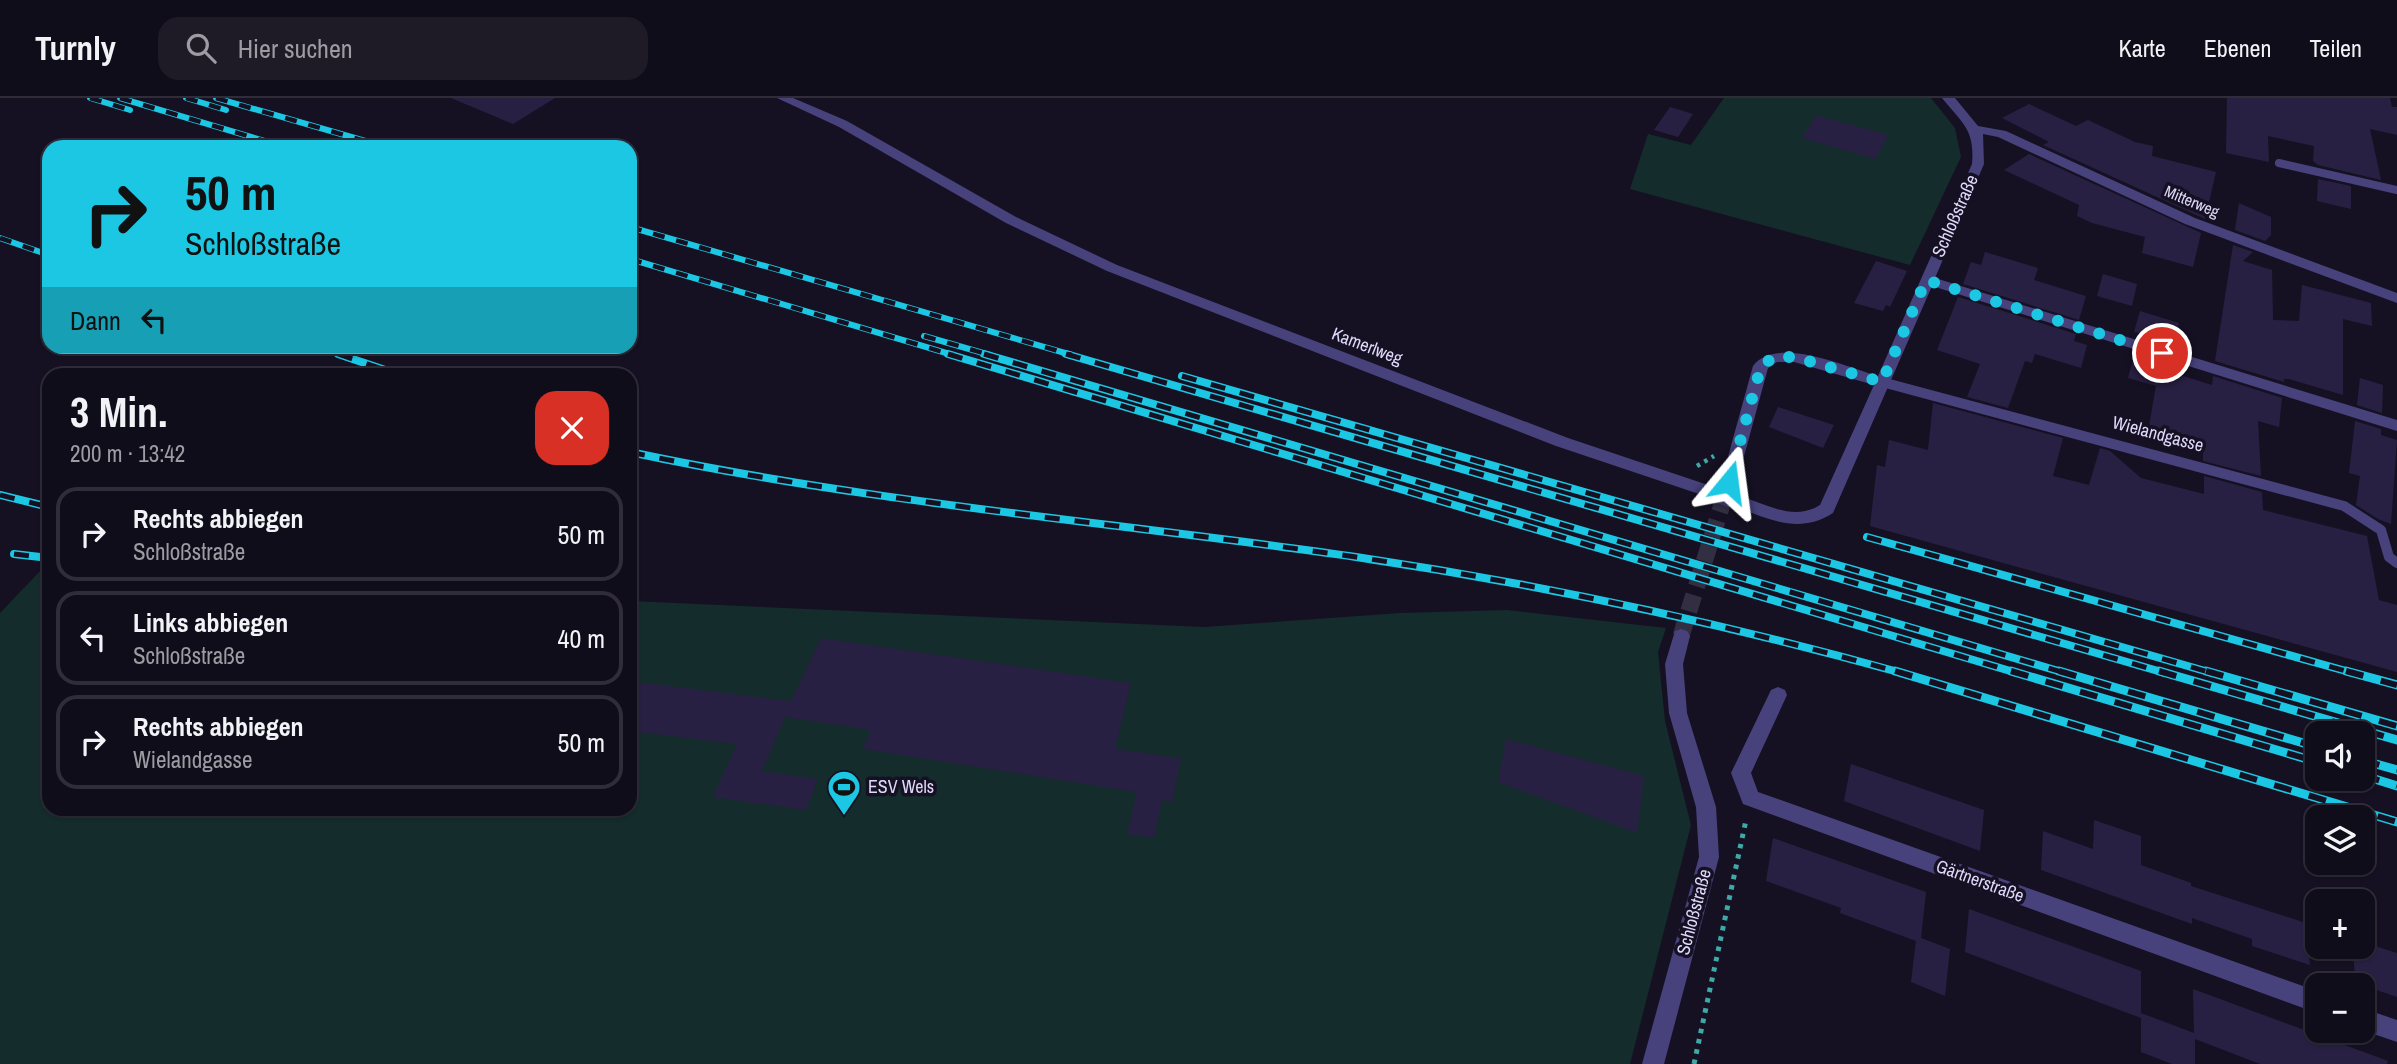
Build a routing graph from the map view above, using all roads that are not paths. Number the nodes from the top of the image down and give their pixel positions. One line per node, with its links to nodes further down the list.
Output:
1 (783, 98): 8 (street, Kamerlweg, bridge)
2 (1948, 98): 3 (street)
3 (1976, 129): 6 (street, Schloßstraße); 7 (street, Mitterweg)
4 (2279, 163): 5 (lane)
5 (2397, 190)
6 (1926, 280): 8 (street, Schloßstraße); 9 (street)
7 (2397, 298)
8 (1882, 382): 10 (street); 11 (lane, Wielandgasse)
9 (2397, 426)
10 (1729, 482)
11 (2397, 563)
12 (1681, 636): 17 (street, Schloßstraße)
13 (1778, 695): 14 (street, Gärtnerstraße)
14 (2305, 998)
15 (2375, 1023): 16 (street)
16 (2397, 1031)
17 (1653, 1064)

